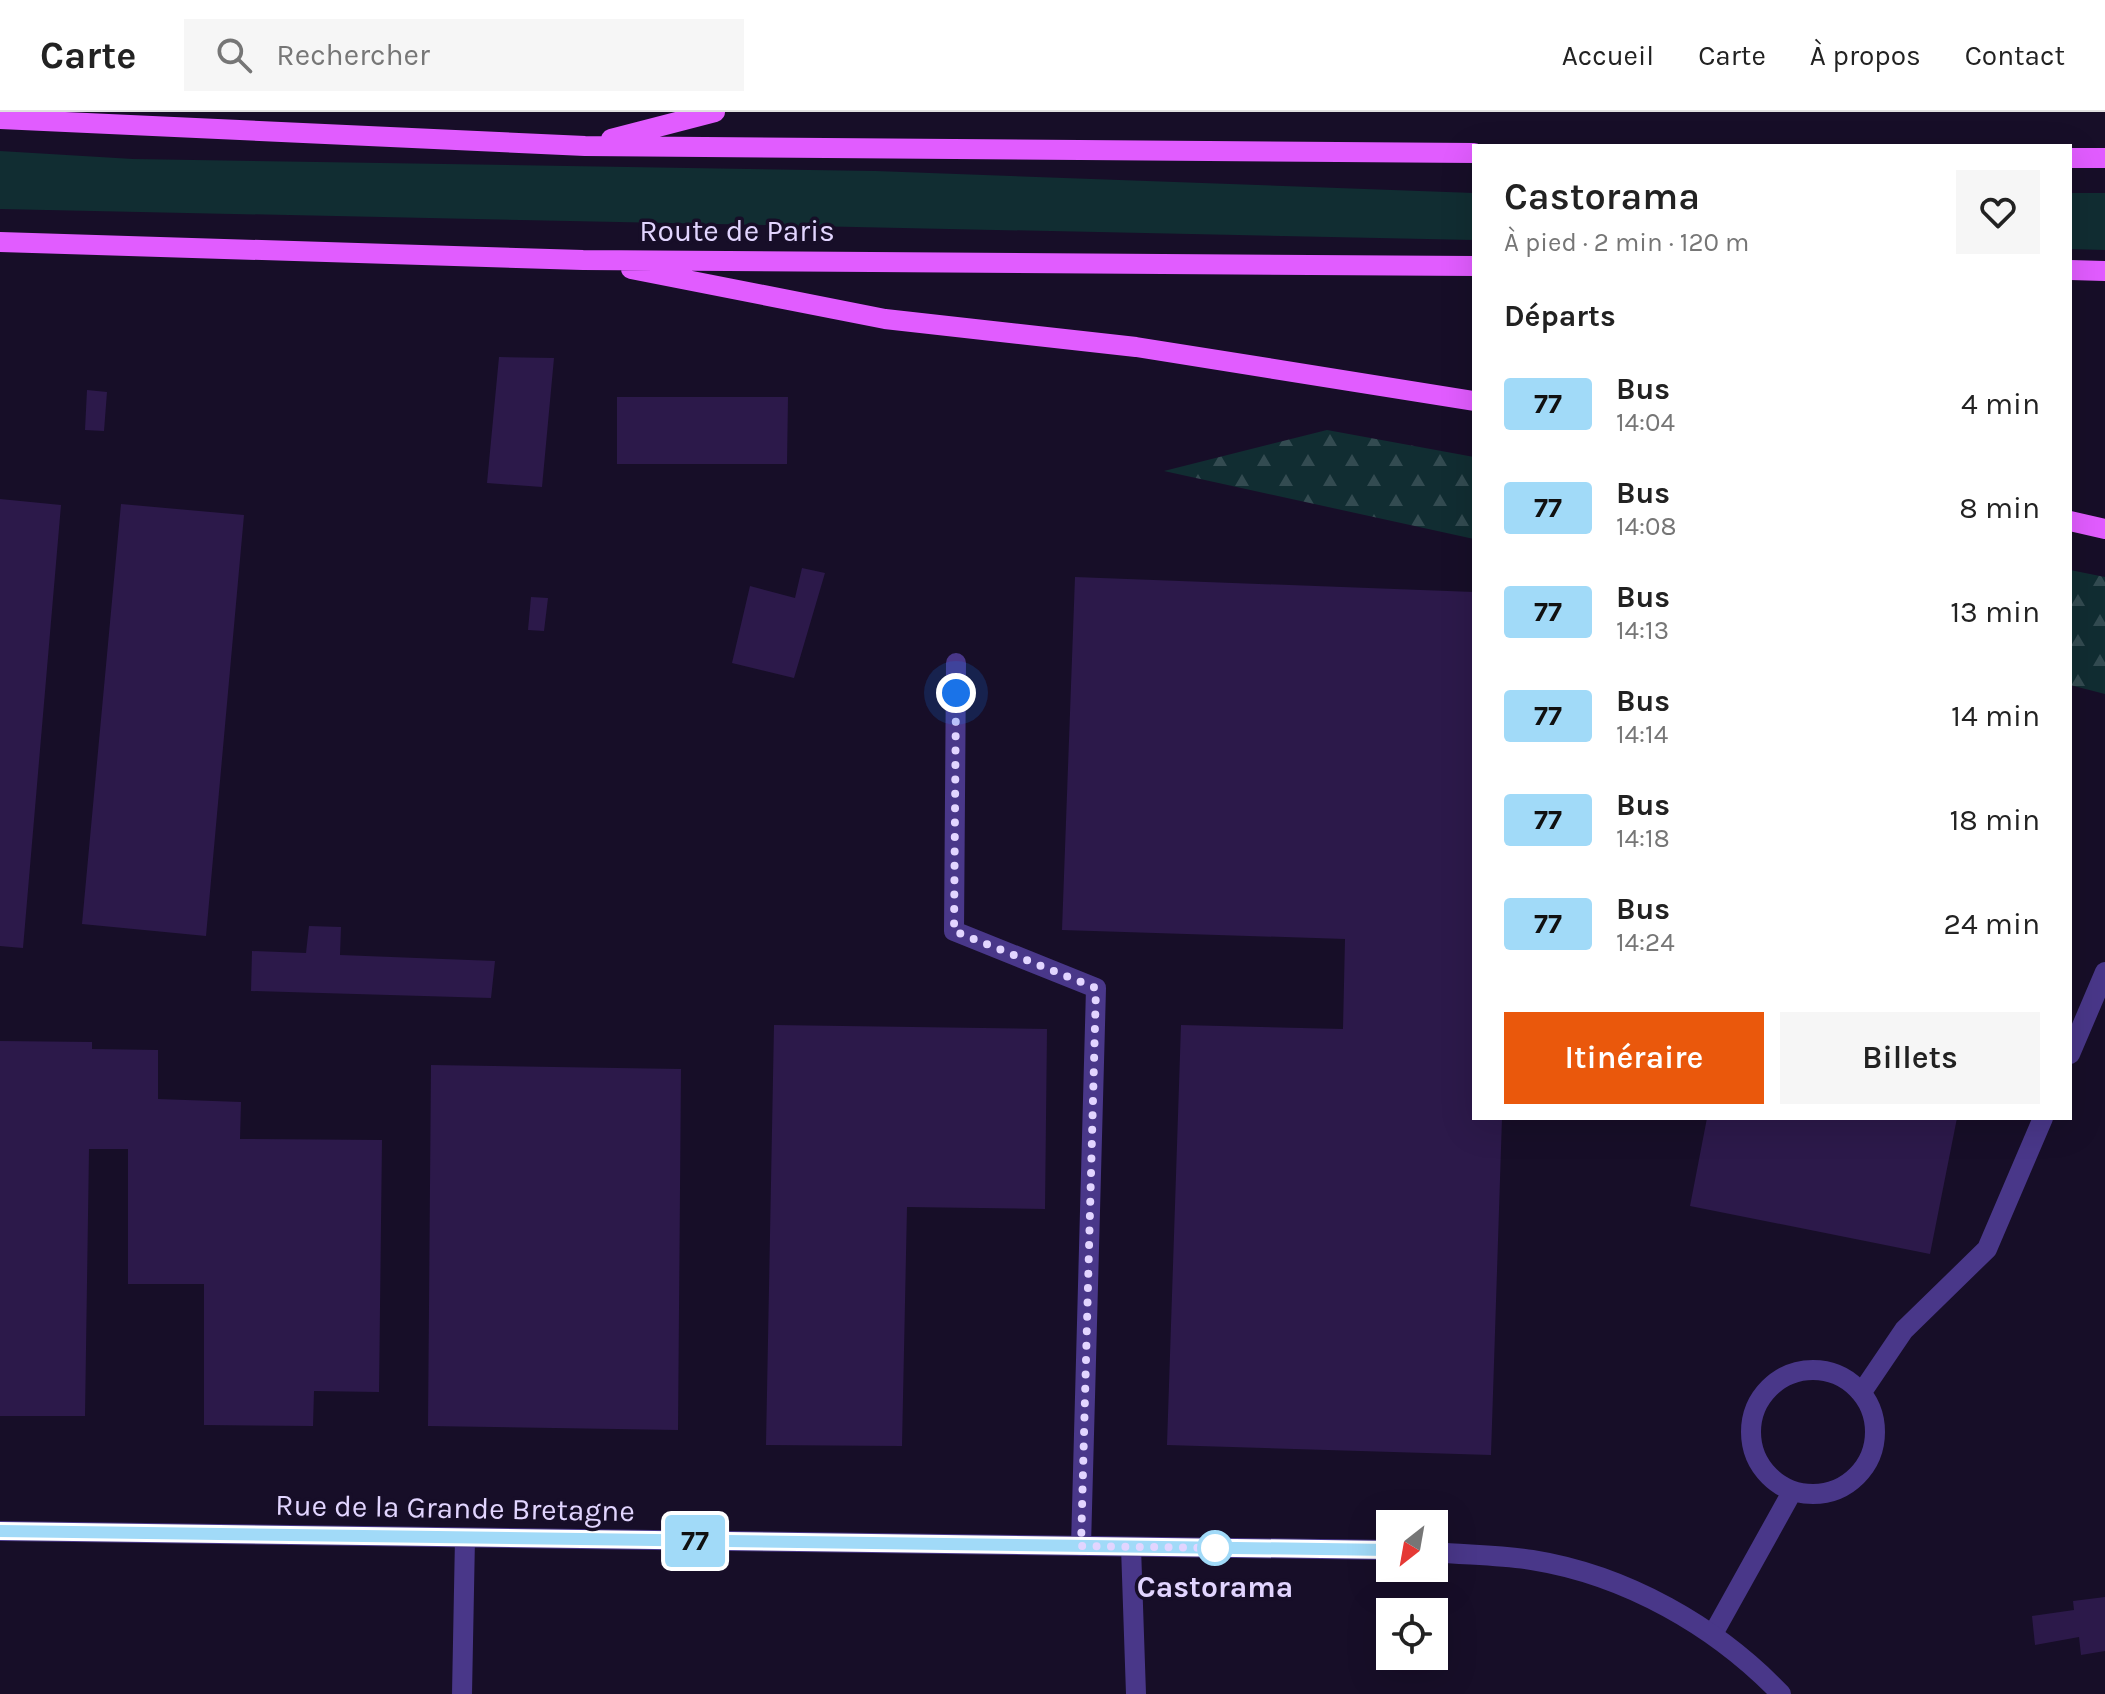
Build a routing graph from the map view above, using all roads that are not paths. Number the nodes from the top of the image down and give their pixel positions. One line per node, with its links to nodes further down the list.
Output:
1 (715, 112): 3 (main road)
2 (0, 119): 3 (main road)
3 (585, 146): 4 (main road)
4 (1472, 153)
5 (2072, 158): 6 (main road)
6 (2105, 158)
7 (0, 242): 8 (main road, Route de Paris)
8 (583, 260): 9 (main road, Route de Paris); 12 (main road)
9 (1472, 266)
10 (2072, 270): 11 (main road)
11 (2105, 271)
12 (1472, 401)
13 (2072, 521): 14 (main road)
14 (2105, 529)
15 (956, 663): 23 (street)
16 (2105, 972): 17 (street)
17 (2072, 1049)
18 (2042, 1120): 19 (street)
19 (1862, 1392): 20 (street); 20 (street)
20 (1792, 1492): 27 (street)
21 (0, 1531): 22 (street, Rue de la Grande Bretagne)
22 (465, 1538): 23 (street, Rue de la Grande Bretagne); 28 (street)
23 (1081, 1546): 24 (street, Rue de la Grande Bretagne)
24 (1131, 1547): 25 (street, Rue de la Grande Bretagne); 29 (street)
25 (1376, 1550)
26 (1448, 1553): 27 (street)
27 (1713, 1634): 30 (street)
28 (462, 1694)
29 (1136, 1694)
30 (1781, 1694)

